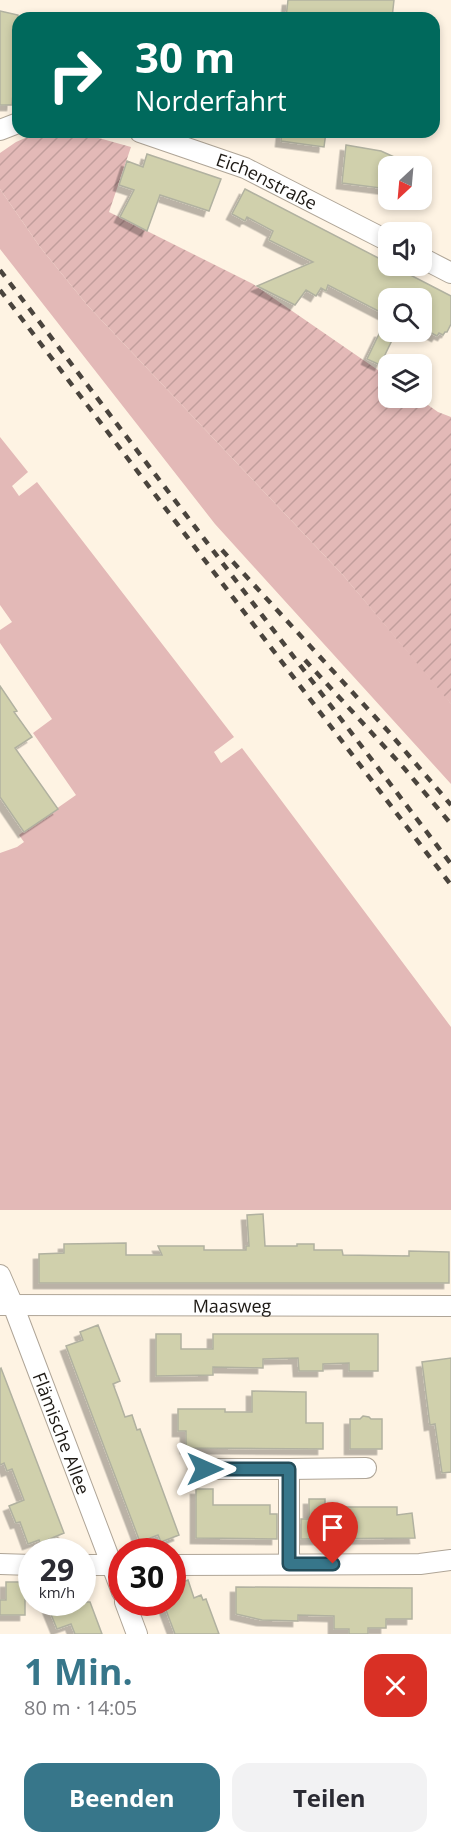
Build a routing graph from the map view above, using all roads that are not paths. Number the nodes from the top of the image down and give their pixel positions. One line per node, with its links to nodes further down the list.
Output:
1 (158, 138): 2 (street, Eichenstraße)
2 (378, 237)
3 (432, 263): 4 (street)
4 (451, 273)
5 (0, 1275): 6 (street, Flämische Allee)
6 (7, 1305): 7 (street, Maasweg); 11 (street, Flämische Allee)
7 (451, 1306)
8 (366, 1468): 10 (street)
9 (205, 1469): 10 (street)
10 (289, 1469): 14 (street)
11 (108, 1544)
12 (451, 1560): 14 (street)
13 (0, 1564): 15 (street)
14 (289, 1564): 16 (street)
15 (18, 1565)
16 (186, 1565)
17 (130, 1616): 18 (street)
18 (137, 1634)

